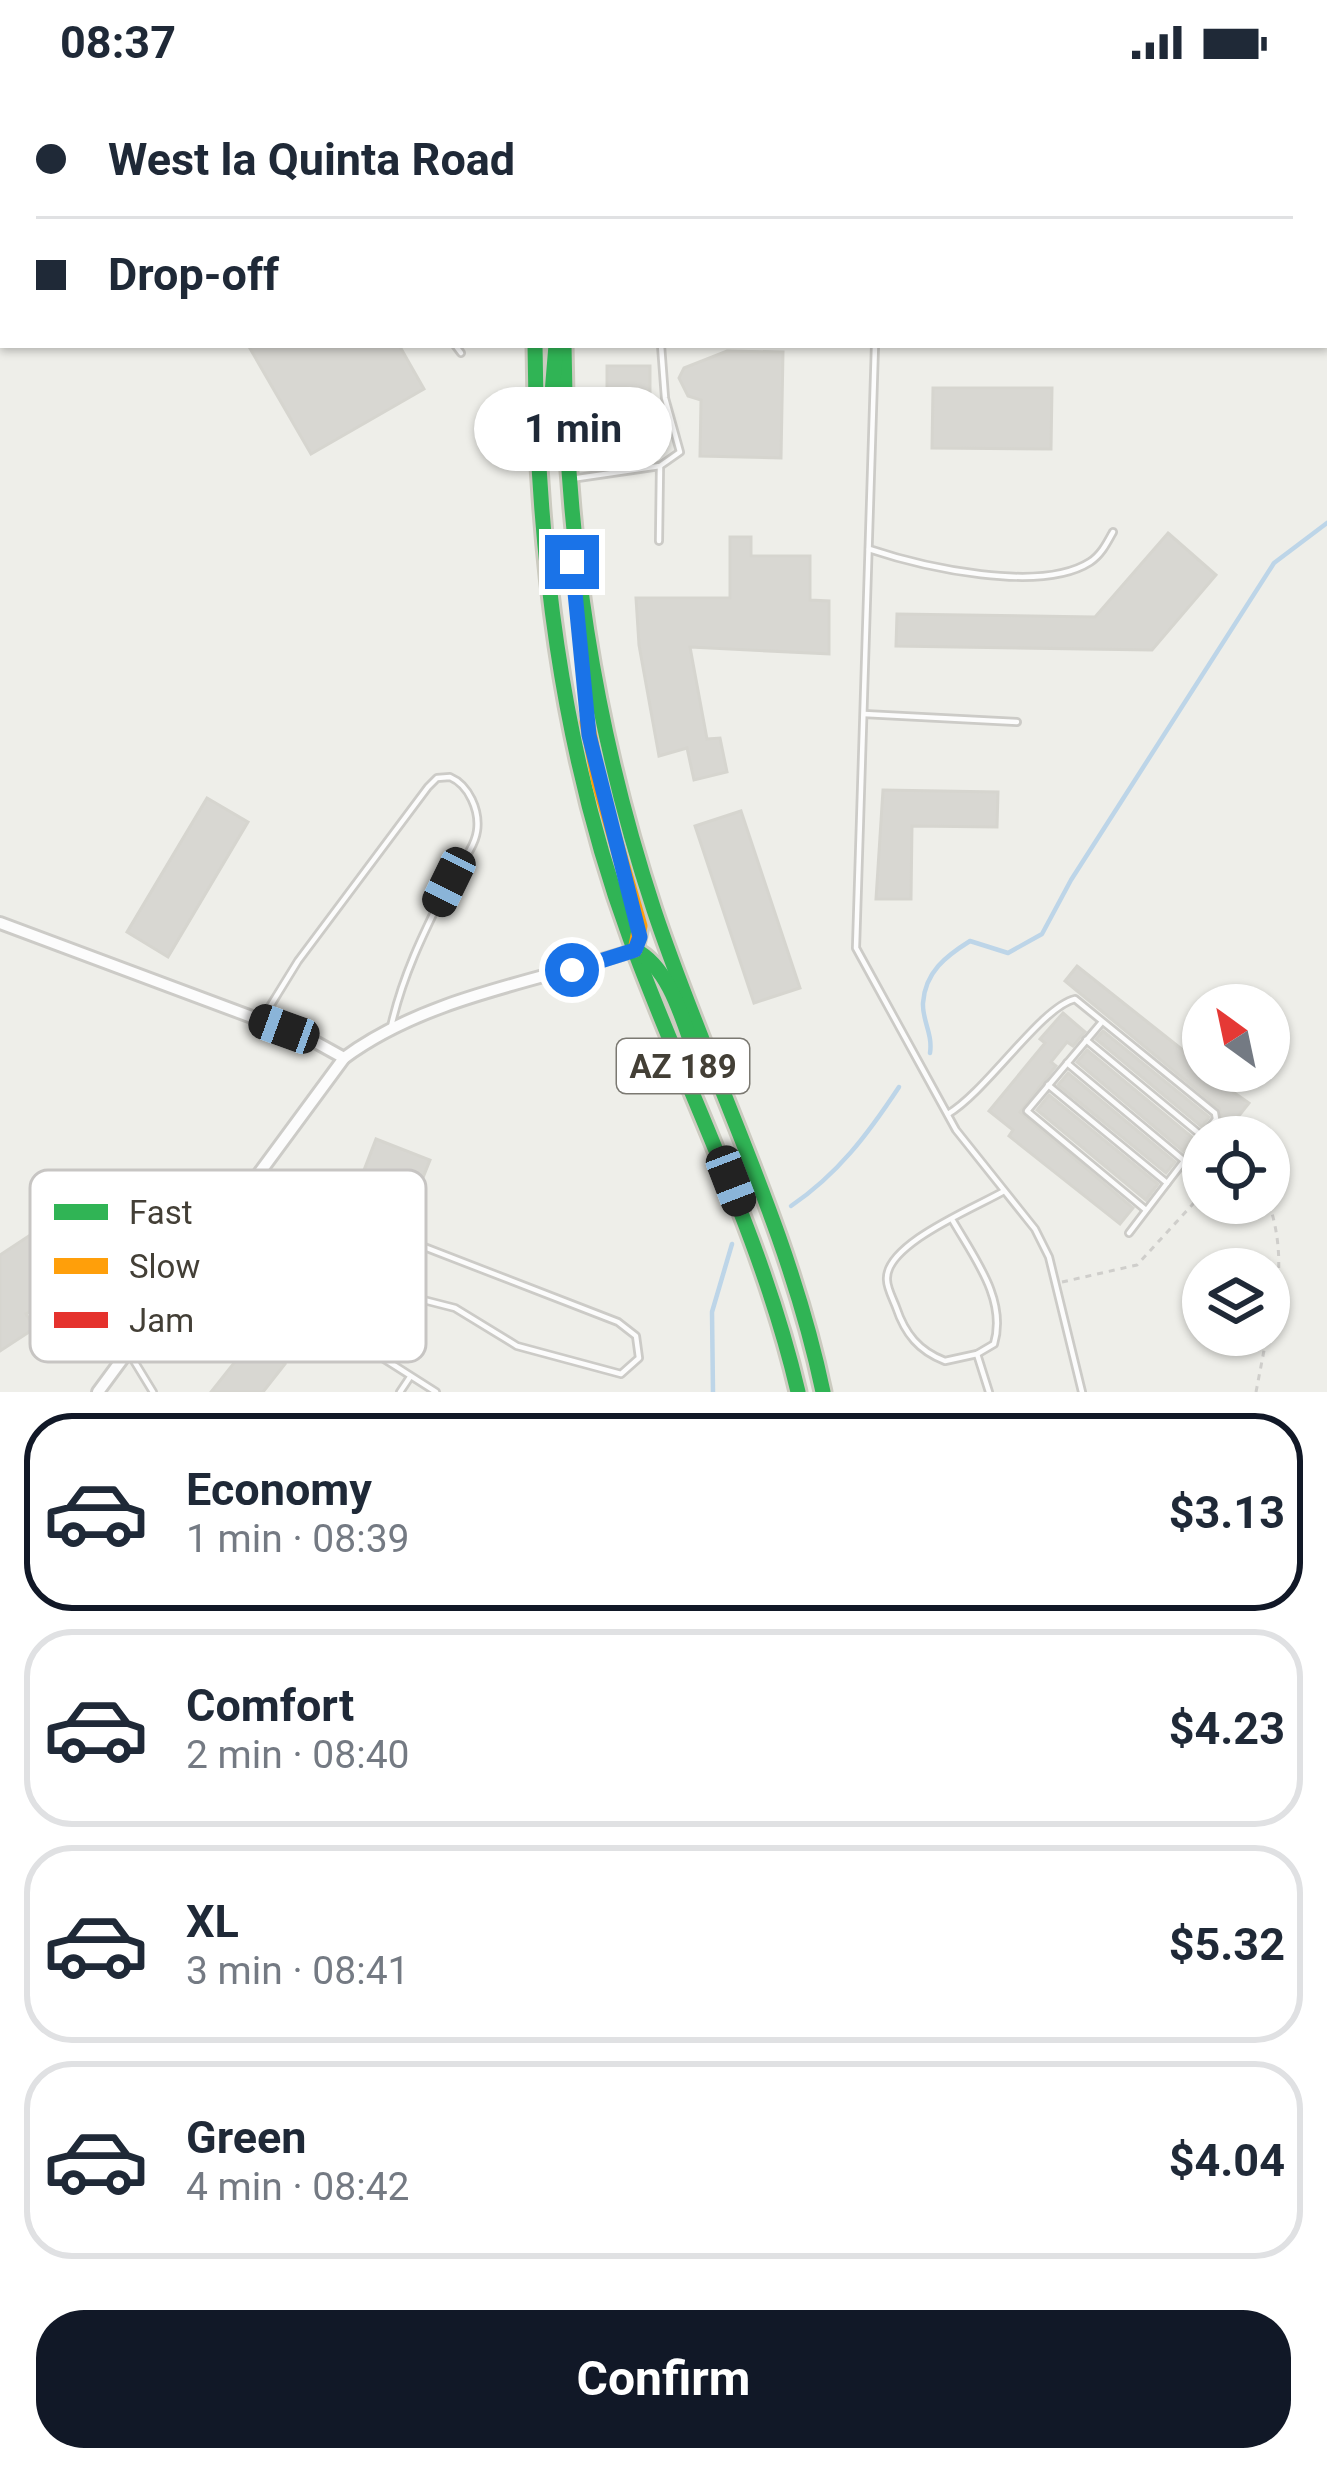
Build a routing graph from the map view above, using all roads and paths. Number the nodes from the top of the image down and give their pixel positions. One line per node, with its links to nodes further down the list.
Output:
1 (457, 348): 7 (lane)
2 (535, 348): 14 (highway, AZ 189)
3 (559, 348): 14 (highway)
4 (560, 348): 9 (highway, AZ 189)
5 (661, 348): 8 (lane)
6 (875, 348): 12 (lane)
7 (461, 353)
8 (660, 466): 9 (lane); 11 (lane)
9 (565, 479): 13 (highway, AZ 189)
10 (1113, 532): 12 (lane)
11 (659, 541)
12 (869, 549): 15 (lane)
13 (572, 562): 18 (highway); 32 (highway, AZ 189)
14 (545, 567): 18 (highway, AZ 189)
15 (864, 713): 16 (lane); 26 (lane)
16 (1017, 722)
17 (0, 923): 19 (street)
18 (635, 950): 21 (street); 32 (highway, AZ 189)
19 (261, 1021): 21 (lane); 23 (street)
20 (1102, 1021): 22 (lane); 26 (lane); 27 (lane)
21 (391, 1028): 23 (street)
22 (1086, 1040): 24 (lane); 28 (lane)
23 (344, 1058): 31 (street)
24 (1067, 1063): 25 (lane); 29 (lane)
25 (1048, 1085): 33 (lane); 35 (lane)
26 (948, 1114): 34 (lane)
27 (1215, 1116)
28 (1182, 1119)
29 (1182, 1159)
30 (1182, 1164): 33 (lane)
31 (261, 1168)
32 (741, 1169): 52 (highway, AZ 189); 53 (highway, AZ 189)
33 (1166, 1184): 35 (lane)
34 (1004, 1191): 37 (lane); 40 (lane)
35 (1146, 1210): 38 (lane)
36 (1182, 1216): 40 (path)
37 (953, 1221): 42 (lane); 42 (lane)
38 (1129, 1233)
39 (426, 1248): 41 (lane)
40 (1055, 1283): 55 (lane)
41 (426, 1301)
42 (977, 1354): 54 (lane)
43 (1263, 1356): 56 (path)
44 (120, 1362): 48 (street)
45 (135, 1362): 49 (lane)
46 (390, 1362): 47 (lane)
47 (411, 1375): 50 (lane); 51 (lane)
48 (98, 1392)
49 (153, 1392)
50 (400, 1392)
51 (436, 1392)
52 (798, 1392)
53 (823, 1392)
54 (989, 1392)
55 (1082, 1392)
56 (1256, 1392)

